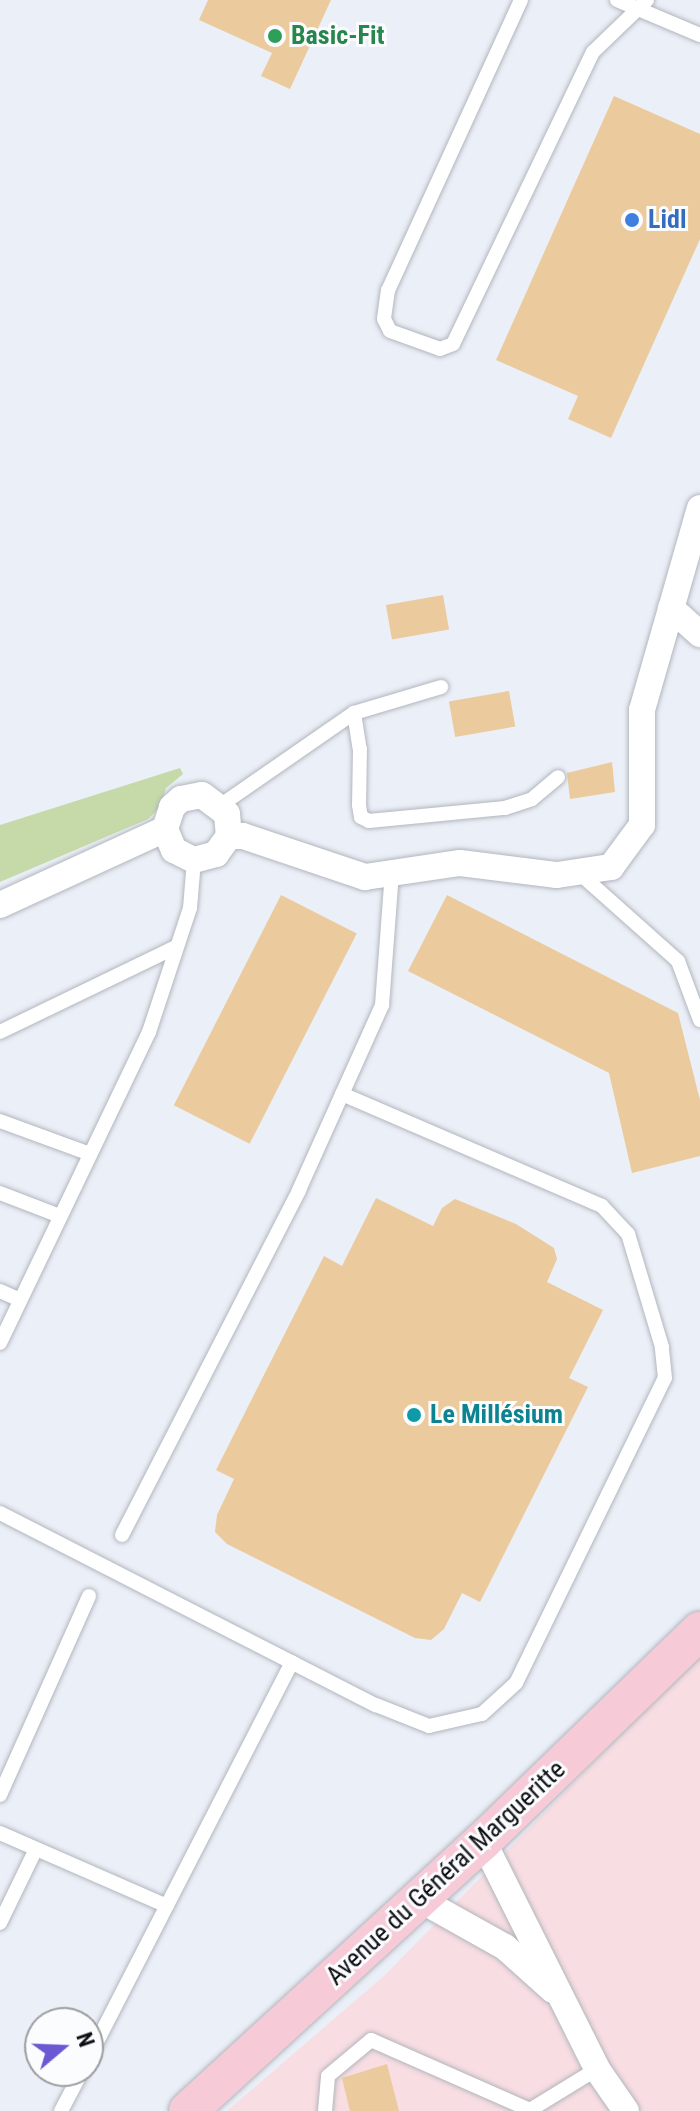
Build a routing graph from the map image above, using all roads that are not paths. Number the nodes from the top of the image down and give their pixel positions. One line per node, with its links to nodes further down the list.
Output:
1 (521, 0): 3 (lane)
2 (617, 0): 3 (lane)
3 (642, 5): 4 (lane)
4 (700, 35)
5 (700, 508): 6 (street)
6 (671, 608): 7 (street); 15 (street)
7 (700, 634)
8 (441, 687): 9 (lane)
9 (354, 713): 10 (lane); 11 (lane)
10 (558, 777)
11 (221, 805): 12 (street); 13 (street)
12 (165, 829): 14 (street); 17 (street)
13 (229, 836): 14 (street); 16 (street)
14 (194, 860): 18 (lane)
15 (578, 872): 16 (street); 19 (lane)
16 (392, 873): 21 (lane)
17 (0, 905)
18 (176, 947): 20 (lane); 23 (lane)
19 (700, 1020)
20 (0, 1032)
21 (342, 1094): 30 (lane); 33 (lane)
22 (0, 1121): 23 (lane)
23 (90, 1154): 25 (lane)
24 (0, 1193): 25 (lane)
25 (60, 1216): 27 (lane)
26 (0, 1291): 27 (lane)
27 (20, 1300): 28 (lane)
28 (0, 1343)
29 (0, 1513): 33 (lane)
30 (122, 1535)
31 (89, 1596): 34 (lane)
32 (700, 1631): 36 (street, Avenue du Général Margueritte)
33 (292, 1662): 39 (lane)
34 (0, 1795)
35 (0, 1833): 37 (lane)
36 (483, 1841): 38 (street, Avenue du Général Margueritte); 41 (street)
37 (36, 1849): 39 (lane); 40 (lane)
38 (419, 1899): 41 (street); 46 (street, Avenue du Général Margueritte)
39 (167, 1906): 42 (lane)
40 (0, 1923)
41 (558, 1995): 43 (street)
42 (104, 2028)
43 (597, 2069): 47 (lane); 48 (street)
44 (74, 2087): 45 (lane)
45 (61, 2111)
46 (188, 2111)
47 (325, 2111)
48 (626, 2111)

